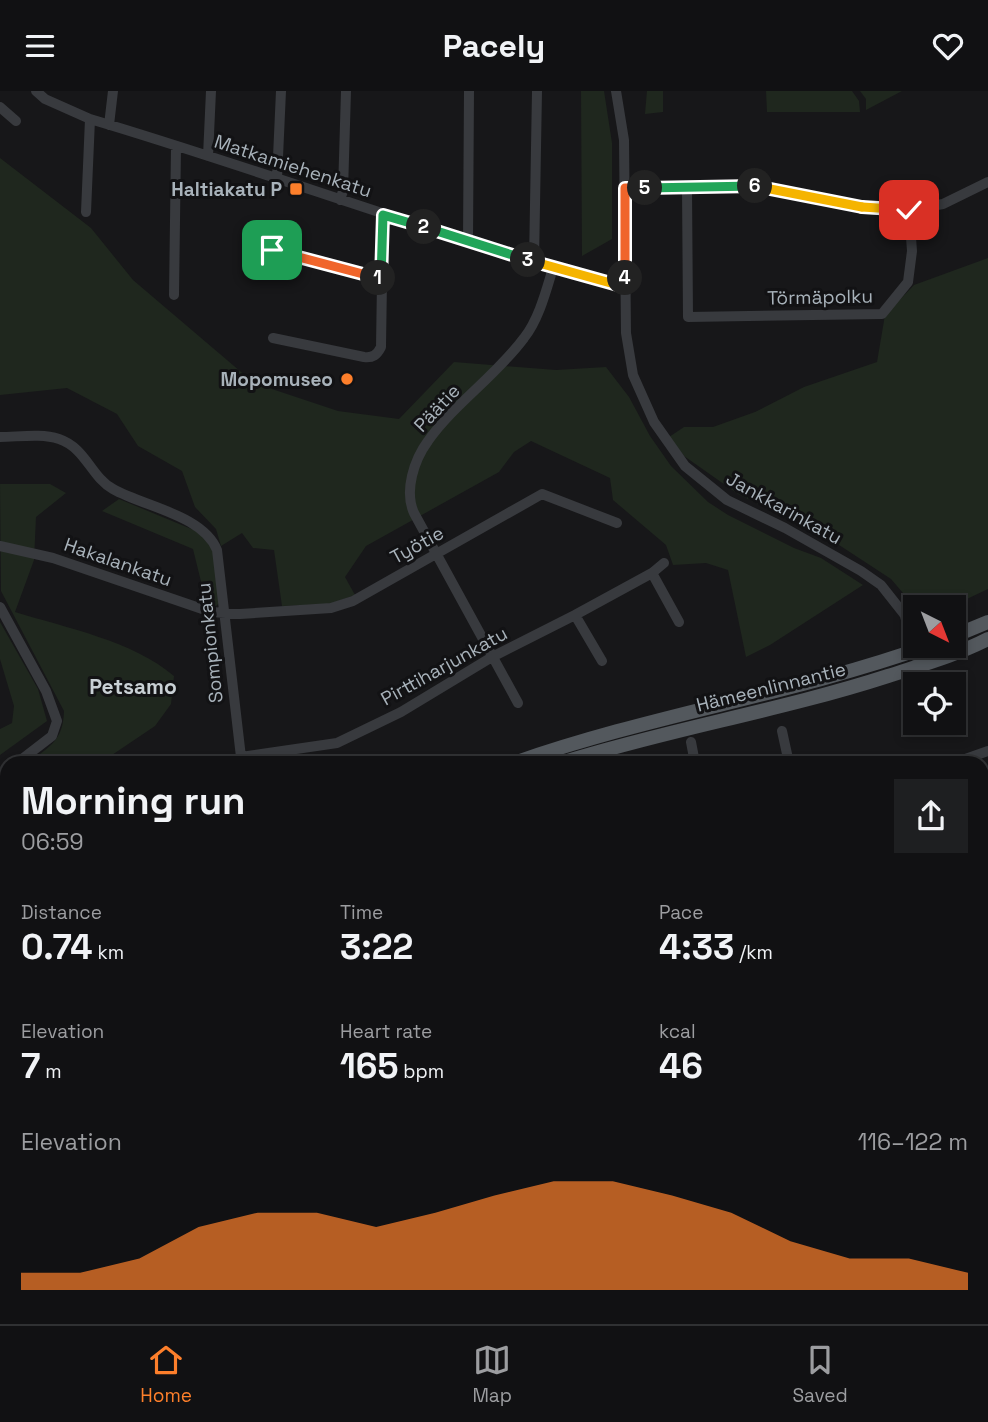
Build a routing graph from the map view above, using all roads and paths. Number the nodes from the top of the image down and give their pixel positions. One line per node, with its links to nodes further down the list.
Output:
1 (36, 91): 10 (street, Matkamiehenkatu)
2 (113, 91): 12 (street)
3 (212, 91): 14 (street)
4 (281, 91): 15 (street)
5 (346, 91): 19 (street)
6 (469, 91): 23 (street)
7 (537, 91): 25 (street)
8 (616, 91): 17 (street, Jankkarinkatu)
9 (0, 107): 11 (street)
10 (90, 119): 12 (street, Matkamiehenkatu); 21 (street)
11 (16, 121)
12 (109, 125): 13 (street, Matkamiehenkatu)
13 (176, 147): 14 (street, Matkamiehenkatu); 29 (street)
14 (208, 156): 15 (street, Matkamiehenkatu)
15 (277, 179): 19 (street, Matkamiehenkatu)
16 (988, 183): 20 (street)
17 (625, 188): 18 (street); 28 (street, Jankkarinkatu)
18 (687, 188): 20 (street); 20 (street, Törmäpolku)
19 (340, 200): 22 (street, Matkamiehenkatu)
20 (909, 210)
21 (86, 212)
22 (383, 215): 23 (street, Matkamiehenkatu); 27 (street)
23 (468, 240): 25 (street, Matkamiehenkatu)
24 (272, 250): 27 (street)
25 (534, 262): 26 (street, Matkamiehenkatu)
26 (553, 268): 28 (street, Matkamiehenkatu); 34 (street, Päätie)
27 (381, 279): 30 (street)
28 (625, 287): 39 (street, Jankkarinkatu)
29 (174, 295)
30 (273, 338)
31 (0, 437): 38 (street, Sompionkatu)
32 (617, 523): 34 (street, Työtie)
33 (0, 546): 38 (street, Hakalankatu)
34 (436, 555): 38 (street, Työtie); 46 (street, Päätie)
35 (664, 563): 36 (street, Pirttiharjunkatu)
36 (652, 573): 40 (street, Pirttiharjunkatu); 41 (street)
37 (0, 607): 55 (street)
38 (223, 613): 56 (street, Sompionkatu)
39 (903, 613)
40 (575, 615): 46 (street, Pirttiharjunkatu); 49 (street)
41 (679, 622)
42 (988, 622): 43 (main road)
43 (966, 631)
44 (988, 639): 50 (main road, Hämeenlinnantie)
45 (903, 654): 58 (main road, Hämeenlinnantie)
46 (492, 657): 52 (street, Päätie); 57 (street, Pirttiharjunkatu)
47 (921, 658): 51 (street, Jankkarinkatu)
48 (931, 658): 50 (street, Jankkarinkatu)
49 (601, 661)
50 (933, 661): 51 (main road, Hämeenlinnantie)
51 (919, 666): 59 (main road, Hämeenlinnantie)
52 (518, 703)
53 (782, 731): 61 (street)
54 (691, 742): 60 (street)
55 (26, 756)
56 (241, 756)
57 (248, 756)
58 (536, 756)
59 (586, 756)
60 (694, 756)
61 (787, 756)

